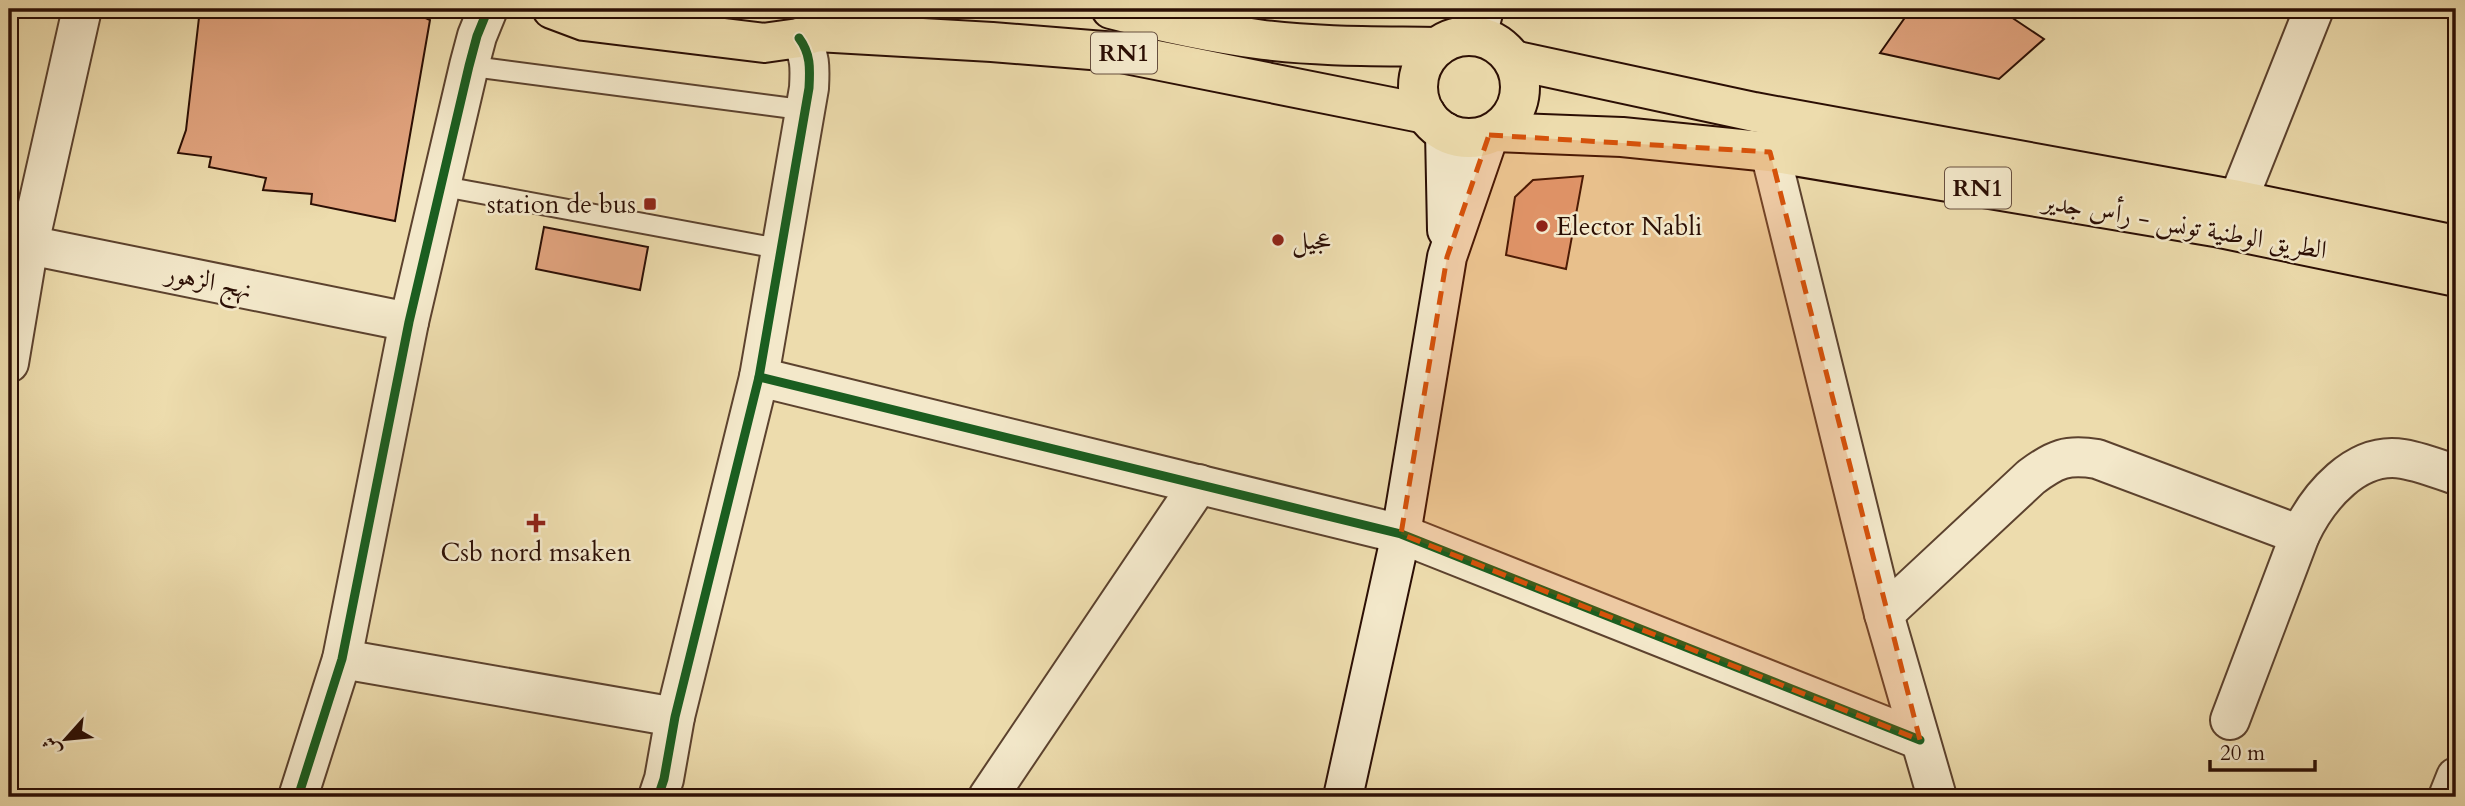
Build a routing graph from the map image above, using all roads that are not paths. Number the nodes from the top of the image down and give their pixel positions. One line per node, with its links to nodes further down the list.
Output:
1 (82, 9): 18 (street)
2 (488, 9): 11 (street)
3 (552, 9): 8 (main road, RN1)
4 (847, 9): 8 (main road, RN1)
5 (1111, 9): 9 (main road, RN1)
6 (2314, 9): 17 (street)
7 (1480, 23): 9 (main road, RN1); 10 (main road, RN1)
8 (808, 35): 12 (street); 13 (main road, RN1)
9 (1437, 47): 13 (main road)
10 (1513, 60): 14 (main road); 17 (main road, الطريق الوطنية تونس - رأس جدير / RN1)
11 (469, 66): 12 (lane); 16 (street)
12 (805, 110): 20 (street)
13 (1435, 123): 14 (main road, RN1); 21 (street)
14 (1492, 133): 15 (main road, الطريق الوطنية تونس - رأس جدير / RN1); 21 (street)
15 (1770, 152): 22 (main road, الطريق الوطنية تونس - رأس جدير / RN1); 30 (street)
16 (441, 186): 20 (lane); 23 (street)
17 (2238, 200): 19 (main road, الطريق الوطنية تونس - رأس جدير / RN1)
18 (19, 243): 23 (street, نهج الزهور); 24 (street)
19 (2456, 245)
20 (781, 249): 25 (street)
21 (1447, 257): 28 (street)
22 (2456, 277)
23 (409, 322): 31 (street)
24 (9, 363)
25 (759, 377): 27 (street); 32 (street)
26 (2456, 475): 29 (street)
27 (1199, 484): 28 (street); 38 (street)
28 (1401, 534): 34 (street); 39 (street)
29 (2300, 535): 30 (street); 33 (street)
30 (1884, 614): 34 (street)
31 (342, 659): 32 (street); 37 (street)
32 (675, 717): 36 (street)
33 (2231, 720)
34 (1920, 740): 40 (street)
35 (2456, 777): 41 (street)
36 (663, 791)
37 (298, 797)
38 (988, 797)
39 (1343, 797)
40 (1937, 797)
41 (2448, 797)

